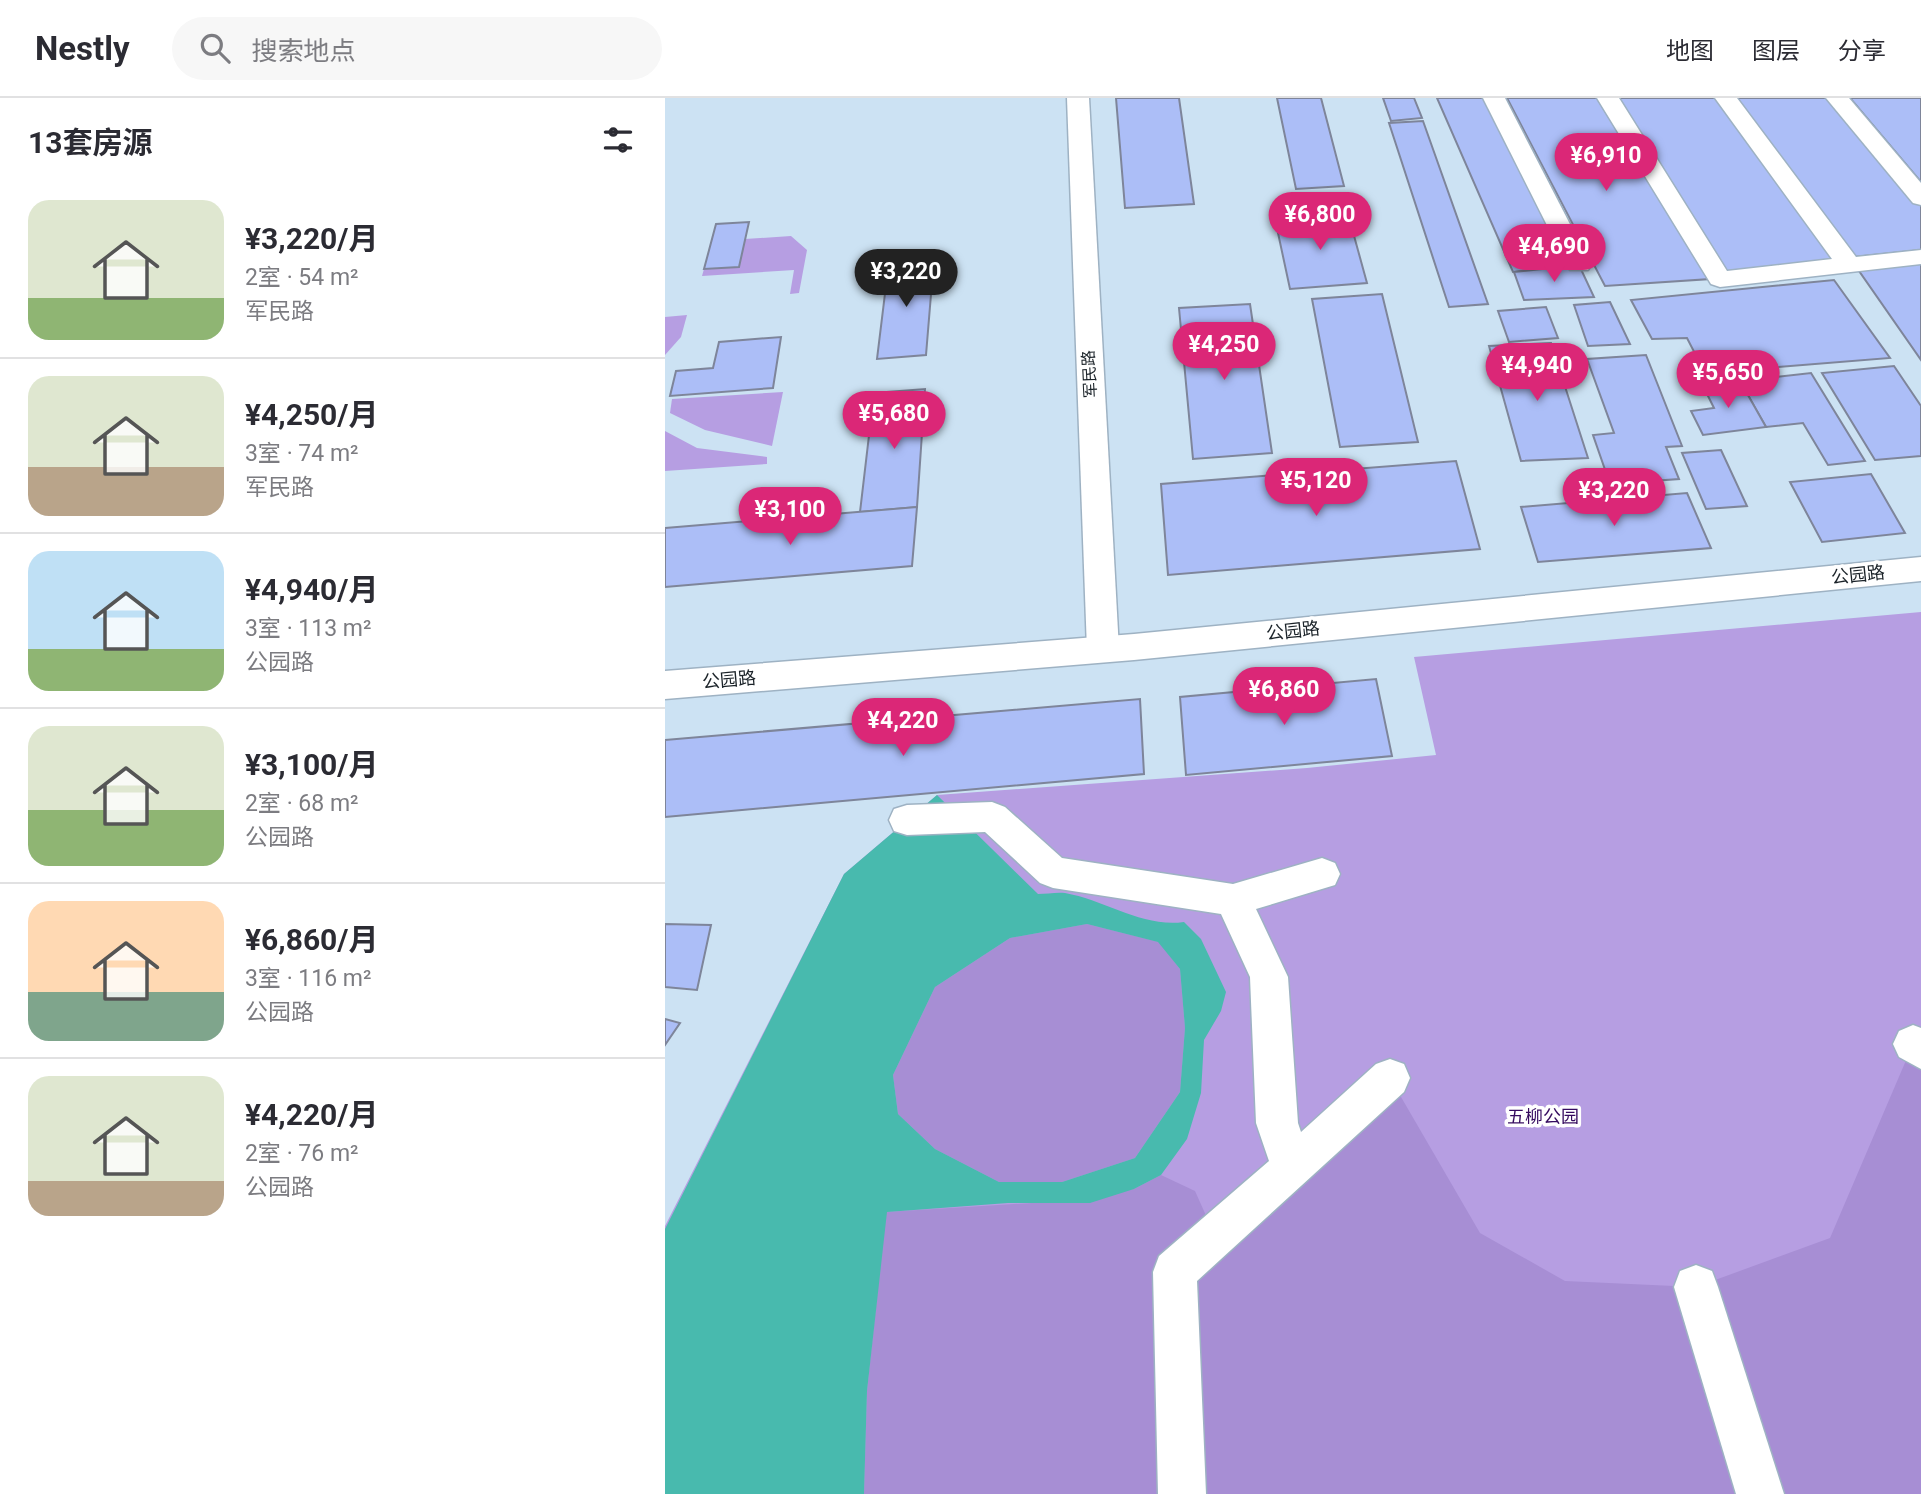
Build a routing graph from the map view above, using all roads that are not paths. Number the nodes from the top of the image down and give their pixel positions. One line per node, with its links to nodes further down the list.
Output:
1 (1078, 98): 12 (street, 军民路)
2 (1494, 98): 8 (street)
3 (1608, 98): 9 (street)
4 (1725, 98): 9 (street)
5 (1837, 98): 6 (street)
6 (1921, 198)
7 (1921, 257): 9 (street)
8 (1579, 265)
9 (1850, 266)
10 (1921, 557): 12 (street)
11 (1921, 569): 12 (street, 公园路)
12 (1102, 642): 13 (street); 14 (street, 公园路)
13 (665, 671)
14 (665, 685)
15 (907, 820): 17 (street)
16 (1322, 874): 17 (street)
17 (1233, 900): 19 (street)
18 (1390, 1078): 19 (street)
19 (1293, 1168): 21 (street)
20 (1696, 1287): 22 (street)
21 (1182, 1494)
22 (1761, 1494)

